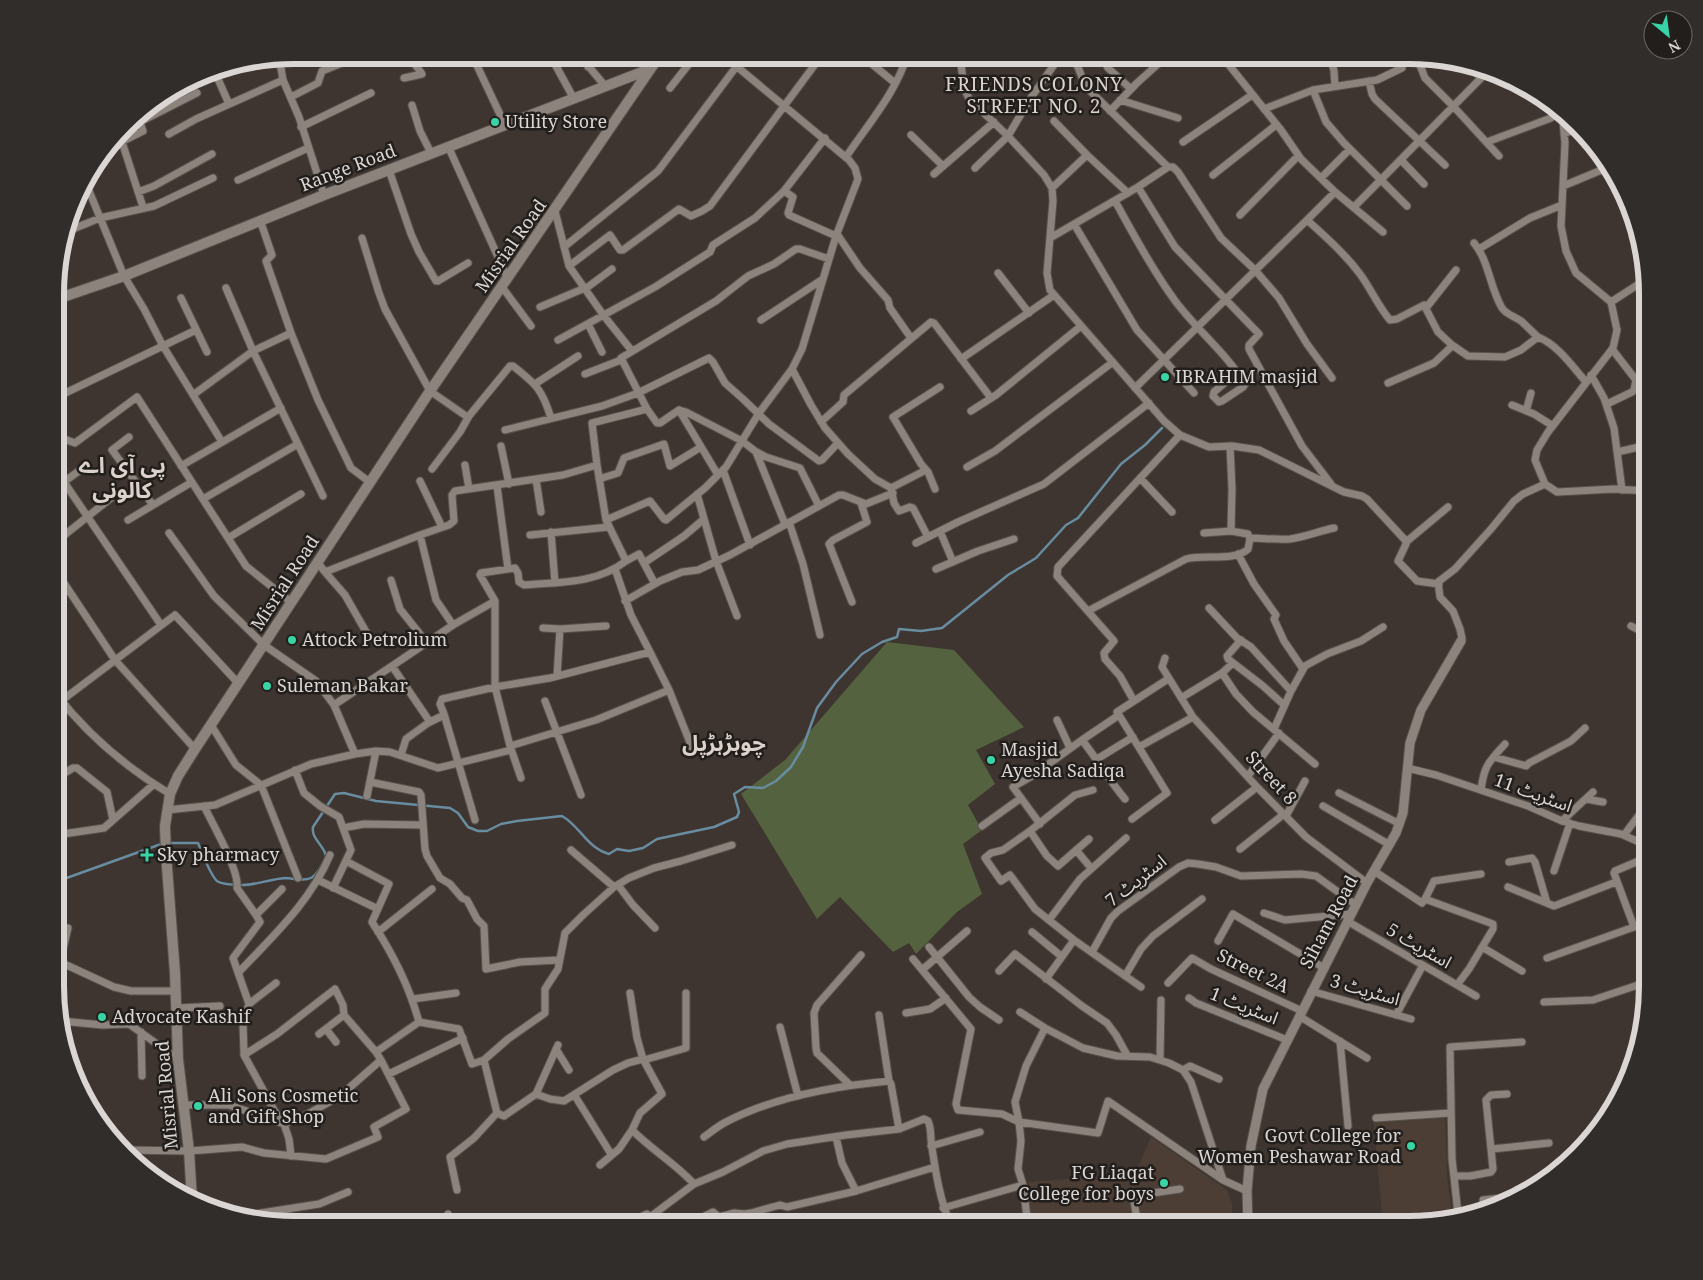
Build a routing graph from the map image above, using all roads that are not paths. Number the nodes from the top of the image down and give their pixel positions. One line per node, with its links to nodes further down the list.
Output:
1 (280, 64): 30 (street)
2 (340, 64): 41 (street)
3 (415, 64): 28 (street)
4 (477, 64): 57 (street)
5 (555, 64): 42 (street)
6 (586, 64): 23 (street)
7 (591, 64): 23 (street)
8 (654, 64): 25 (main road, Misrial Road)
9 (689, 64): 35 (street)
10 (733, 64): 22 (street)
11 (815, 64): 46 (street)
12 (872, 64): 32 (street)
13 (904, 64): 32 (street)
14 (962, 64): 54 (street)
15 (1055, 64): 64 (street)
16 (1077, 64): 49 (street)
17 (1108, 64): 36 (street)
18 (1157, 64): 36 (street)
19 (1228, 64): 40 (street)
20 (1332, 64): 33 (street)
21 (1421, 64): 47 (street)
22 (736, 66): 46 (street); 118 (street)
23 (588, 67): 34 (street)
24 (1402, 68): 31 (street)
25 (650, 69): 34 (main road, Range Road); 107 (main road, Misrial Road)
26 (1478, 75): 29 (street)
27 (217, 77): 44 (street)
28 (404, 78)
29 (1481, 78): 47 (street)
30 (284, 80): 41 (street); 44 (street)
31 (1369, 81): 33 (street); 68 (street)
32 (895, 83): 78 (street)
33 (1335, 86): 37 (street)
34 (606, 87): 42 (main road, Range Road)
35 (670, 88)
36 (1131, 89): 43 (street)
37 (1313, 90): 48 (street); 72 (street)
38 (197, 93): 52 (street)
39 (371, 93): 59 (street)
40 (1252, 95): 48 (street); 67 (street)
41 (291, 97): 59 (street)
42 (574, 99): 57 (main road, Range Road)
43 (1120, 100): 49 (street); 50 (street)
44 (228, 104): 61 (street)
45 (412, 106): 73 (street)
46 (784, 106): 65 (street); 121 (street)
47 (1454, 107): 68 (street); 69 (street)
48 (1264, 109): 58 (street)
49 (1110, 111): 82 (street)
50 (1178, 118)
51 (1551, 118): 69 (street)
52 (142, 121)
53 (1054, 121): 75 (street)
54 (994, 122): 64 (street); 81 (street)
55 (140, 123): 66 (street)
56 (1563, 123): 62 (street)
57 (505, 125): 70 (main road, Range Road)
58 (1276, 125): 76 (street); 87 (street)
59 (301, 127): 71 (street)
60 (1571, 131): 62 (street)
61 (169, 134)
62 (1564, 134): 93 (street)
63 (911, 135): 81 (street)
64 (1008, 136): 83 (street); 95 (street)
65 (825, 138): 78 (street); 97 (street)
66 (122, 142): 98 (street)
67 (1183, 142)
68 (1420, 142): 79 (street); 80 (street)
69 (1487, 142): 77 (street)
70 (448, 146): 73 (main road, Range Road); 128 (street)
71 (308, 148): 91 (street); 101 (street)
72 (1350, 149): 89 (street); 90 (street)
73 (431, 153): 84 (main road, Range Road)
74 (212, 154): 98 (street)
75 (1087, 155): 95 (street); 100 (street)
76 (1298, 156): 89 (street); 108 (street)
77 (1499, 156)
78 (846, 157): 115 (street)
79 (1401, 160): 90 (street); 92 (street)
80 (1445, 165)
81 (943, 166): 86 (street)
82 (1168, 167): 94 (street); 123 (street)
83 (975, 168)
84 (389, 170): 101 (main road, Range Road); 120 (street)
85 (1602, 170): 93 (street)
86 (934, 174)
87 (1213, 175)
88 (213, 178): 105 (street)
89 (1321, 178): 99 (street)
90 (1381, 179): 104 (street); 106 (street)
91 (238, 180)
92 (1424, 184)
93 (1563, 186): 103 (street)
94 (1138, 187): 100 (street); 135 (street)
95 (1052, 188): 117 (street)
96 (89, 190): 109 (street)
97 (784, 191): 115 (street); 140 (street)
98 (138, 192): 105 (street)
99 (1335, 192): 106 (street); 111 (street)
100 (1128, 193): 102 (street)
101 (324, 195): 110 (main road, Range Road)
102 (1115, 201): 112 (street); 145 (street)
103 (1562, 205): 136 (street); 148 (street)
104 (1407, 206)
105 (143, 207): 109 (street)
106 (1354, 207): 114 (street)
107 (555, 211): 118 (street); 128 (main road, Misrial Road)
108 (1240, 214)
109 (100, 218): 113 (street); 126 (street)
110 (260, 220): 126 (main road, Range Road); 147 (street)
111 (1307, 220): 123 (street); 138 (street)
112 (1074, 224): 117 (street); 161 (street)
113 (74, 229)
114 (1383, 232)
115 (837, 235): 119 (street); 149 (street)
116 (362, 238): 173 (street)
117 (1050, 238): 132 (street)
118 (564, 247): 121 (street)
119 (829, 259): 127 (street); 155 (street)
120 (468, 263)
121 (570, 266): 131 (street)
122 (612, 269): 131 (street)
123 (1255, 270): 135 (street); 167 (street)
124 (1456, 270): 138 (street)
125 (998, 272): 139 (street)
126 (124, 276): 133 (main road, Range Road); 151 (street)
127 (823, 279): 141 (street); 163 (street)
128 (505, 283): 143 (street); 173 (main road, Misrial Road)
129 (1639, 284): 136 (street)
130 (226, 288): 154 (street)
131 (585, 288): 137 (street); 140 (street)
132 (1054, 295): 139 (street); 144 (street)
133 (64, 296)
134 (182, 298): 146 (street)
135 (1226, 300): 145 (street); 223 (street)
136 (1611, 302): 153 (street)
137 (540, 307)
138 (1426, 308): 152 (street)
139 (1029, 313): 159 (street)
140 (604, 316): 142 (street); 155 (street)
141 (761, 320)
142 (588, 324): 150 (street); 157 (street)
143 (531, 326)
144 (1081, 326): 162 (street); 179 (street)
145 (1198, 327): 161 (street); 164 (street)
146 (196, 330): 151 (street); 156 (street)
147 (291, 333): 154 (street); 221 (street)
148 (1538, 337): 152 (street); 168 (street)
149 (911, 338): 159 (street); 191 (street)
150 (558, 340)
151 (163, 346): 177 (street); 178 (street)
152 (1452, 346): 169 (street)
153 (1612, 349): 166 (street); 181 (street)
154 (253, 351): 178 (street); 183 (street)
155 (632, 351): 160 (street)
156 (207, 352)
157 (602, 352)
158 (578, 356): 170 (street)
159 (961, 359): 179 (street)
160 (621, 360): 165 (street); 174 (street)
161 (1164, 360): 172 (street); 175 (street)
162 (1112, 362): 172 (street); 211 (street)
163 (792, 369): 188 (street); 191 (street)
164 (1237, 372): 164 (street)
165 (586, 374)
166 (1591, 375): 168 (street); 181 (street)
167 (1332, 378)
168 (1586, 382): 192 (street)
169 (1388, 383)
170 (535, 384): 189 (street); 190 (street)
171 (940, 387): 213 (street)
172 (1135, 388): 180 (street)
173 (430, 391): 189 (street); 221 (main road, Misrial Road)
174 (638, 393): 184 (street); 188 (street); 190 (street)
175 (1194, 393)
176 (1531, 393): 187 (street)
177 (64, 394)
178 (193, 395): 198 (street)
179 (991, 398): 186 (street)
180 (1148, 403): 194 (street); 250 (street)
181 (1607, 404): 206 (street)
182 (1512, 405): 187 (street)
183 (281, 408): 198 (street); 200 (street)
184 (647, 409): 185 (street); 209 (street)
185 (679, 410): 197 (street); 204 (street)
186 (972, 411)
187 (1526, 411): 192 (street)
188 (759, 413): 197 (street); 199 (street)
189 (469, 416): 212 (street)
190 (551, 418): 193 (street)
191 (821, 422): 199 (street)
192 (1553, 426): 224 (street)
193 (505, 430)
194 (1180, 435): 202 (street); 215 (street)
195 (128, 437): 237 (street)
196 (64, 439): 210 (street)
197 (742, 441): 205 (street); 214 (street)
198 (222, 442): 210 (street)
199 (838, 443): 229 (street)
200 (298, 444): 233 (street); 235 (street)
201 (501, 446): 222 (street)
202 (1230, 446): 223 (street); 251 (street)
203 (1639, 446): 206 (street)
204 (701, 447): 214 (street); 217 (street)
205 (756, 452): 238 (street); 246 (street)
206 (1617, 452): 228 (street)
207 (87, 465): 219 (street)
208 (465, 465): 226 (street)
209 (597, 465): 216 (street); 217 (street)
210 (181, 466): 220 (street)
211 (967, 467)
212 (432, 469)
213 (926, 470): 227 (street); 229 (street)
214 (720, 473): 232 (street); 264 (street)
215 (1140, 478): 241 (street); 285 (street)
216 (536, 479): 222 (street); 240 (street)
217 (599, 479): 245 (street)
218 (420, 481): 248 (street)
219 (64, 482): 242 (street)
220 (192, 482): 235 (street); 237 (street)
221 (370, 482): 267 (main road, Misrial Road)
222 (509, 484): 225 (street)
223 (1331, 484): 262 (street)
224 (1546, 484): 228 (street); 279 (street)
225 (497, 486): 226 (street); 271 (street)
226 (469, 489): 248 (street)
227 (935, 489)
228 (1622, 490): 230 (street)
229 (892, 491): 236 (street); 258 (street)
230 (1639, 491)
231 (301, 494): 259 (street)
232 (697, 494): 243 (street); 245 (street)
233 (323, 496)
234 (112, 498): 242 (street)
235 (202, 498): 259 (street)
236 (861, 503): 238 (street); 283 (street)
237 (153, 505): 244 (street)
238 (819, 506): 246 (street)
239 (1448, 507): 262 (street)
240 (541, 512)
241 (1172, 512)
242 (88, 516): 255 (street); 287 (street)
243 (704, 519): 268 (street); 270 (street)
244 (128, 520)
245 (606, 520): 247 (street)
246 (787, 523): 264 (street); 295 (street)
247 (609, 527): 252 (street); 266 (street)
248 (442, 528): 256 (street)
249 (1334, 528): 260 (street)
250 (940, 531): 258 (street); 269 (street)
251 (1232, 531): 254 (street); 260 (street)
252 (551, 532): 257 (street); 277 (street)
253 (169, 533): 300 (street)
254 (1204, 533)
255 (64, 535)
256 (420, 535): 274 (street); 288 (street)
257 (530, 535)
258 (928, 537): 263 (street)
259 (228, 538): 282 (street)
260 (1250, 538): 265 (street)
261 (1014, 540): 269 (street)
262 (1406, 542): 279 (street)
263 (916, 543)
264 (750, 545): 268 (street)
265 (1238, 554): 285 (street); 306 (street)
266 (626, 561): 270 (street); 272 (street)
267 (318, 562): 274 (street); 282 (main road, Misrial Road)
268 (716, 562): 278 (street); 286 (street)
269 (953, 562): 273 (street)
270 (644, 563): 278 (street)
271 (508, 569): 277 (street); 280 (street)
272 (615, 569): 277 (street); 281 (street)
273 (936, 569)
274 (325, 572): 296 (street)
275 (391, 580): 299 (street)
276 (64, 583): 303 (street)
277 (555, 583)
278 (655, 584): 281 (street)
279 (1439, 584): 298 (street)
280 (495, 601): 288 (street); 311 (street)
281 (625, 601): 301 (street)
282 (291, 602): 300 (main road, Misrial Road)
283 (852, 602)
284 (1209, 608): 297 (street)
285 (1088, 611): 317 (street)
286 (737, 616)
287 (161, 625): 303 (street); 310 (street)
288 (453, 626): 299 (street)
289 (606, 626): 293 (street)
290 (1631, 626): 294 (street)
291 (543, 628): 293 (street)
292 (1383, 628): 306 (street)
293 (560, 629): 308 (street)
294 (1639, 630)
295 (820, 634)
296 (369, 638)
297 (1241, 640): 304 (street); 313 (street)
298 (1461, 642): 347 (street, Siham Road)
299 (427, 643): 305 (street)
300 (264, 645): 310 (main road, Misrial Road); 319 (street)
301 (650, 652): 308 (street); 312 (street)
302 (1165, 658): 309 (street)
303 (115, 660): 315 (street); 338 (street)
304 (1233, 663): 307 (street); 320 (street)
305 (392, 666): 319 (street); 327 (street)
306 (1303, 669): 313 (street)
307 (1222, 673): 314 (street); 330 (street)
308 (557, 676): 311 (street)
309 (1168, 679): 314 (street, Street 8); 317 (street)
310 (238, 683): 328 (main road, Misrial Road)
311 (495, 687): 323 (street); 335 (street)
312 (669, 690): 331 (street); 339 (street)
313 (1291, 691): 320 (street)
314 (1181, 698): 325 (street, Street 8)
315 (64, 699)
316 (545, 701): 331 (street)
317 (1134, 701): 324 (street)
318 (64, 704): 321 (street)
319 (334, 705): 341 (street)
320 (1284, 705): 330 (street)
321 (68, 709): 322 (street); 354 (street)
322 (64, 711)
323 (444, 714): 327 (street); 345 (street)
324 (1119, 715): 332 (street); 333 (street)
325 (1193, 717): 337 (street); 350 (street, Street 8)
326 (1057, 720): 336 (street)
327 (430, 722): 342 (street)
328 (211, 725): 338 (main road, Misrial Road); 355 (street)
329 (1585, 728): 343 (street)
330 (1276, 731): 346 (street); 350 (street)
331 (557, 733): 335 (street); 362 (street)
332 (1134, 737): 337 (street); 344 (street)
333 (1082, 740): 336 (street); 344 (street)
334 (1505, 744): 343 (street)
335 (511, 748): 345 (street); 351 (street)
336 (1070, 748): 364 (street)
337 (1138, 748): 373 (street)
338 (195, 749): 361 (main road, Misrial Road)
339 (693, 750)
340 (376, 751): 341 (street); 342 (street); 353 (street)
341 (355, 754): 348 (street)
342 (401, 755): 345 (street)
343 (1494, 757): 358 (street)
344 (1098, 759): 365 (street)
345 (458, 764): 375 (street)
346 (1315, 764)
347 (1407, 768): 358 (street, اسٹریٹ 11); 380 (street, Siham Road)
348 (295, 770): 355 (street); 383 (street)
349 (64, 773): 374 (street)
350 (1248, 776): 356 (street, Street 8)
351 (521, 778)
352 (1305, 781): 372 (street)
353 (370, 782): 363 (street); 381 (street)
354 (154, 784): 361 (street); 374 (street)
355 (261, 785): 368 (street); 403 (street)
356 (1257, 786): 372 (street, Street 8); 376 (street)
357 (1093, 790): 379 (street)
358 (1481, 790): 377 (street, اسٹریٹ 11)
359 (1593, 792): 366 (street)
360 (1339, 793): 380 (street)
361 (170, 794): 370 (main road, Misrial Road)
362 (581, 795)
363 (367, 796)
364 (1021, 798): 379 (street); 382 (street)
365 (1125, 799)
366 (1586, 799): 367 (street); 377 (street)
367 (1603, 802)
368 (204, 806): 370 (street); 418 (street)
369 (1323, 806): 391 (street)
370 (167, 810): 454 (main road, Misrial Road)
371 (1639, 814): 386 (street)
372 (1285, 815): 392 (street); 406 (street, Street 8)
373 (1132, 819)
374 (113, 820): 385 (street)
375 (475, 820)
376 (1215, 820)
377 (1562, 821): 378 (street, اسٹریٹ 11)
378 (1570, 823): 386 (street, اسٹریٹ 11); 401 (street)
379 (1040, 824): 384 (street)
380 (1400, 824): 391 (street, Siham Road)
381 (423, 825): 383 (street); 439 (street)
382 (982, 826)
383 (344, 828): 396 (street)
384 (1030, 831): 394 (street); 420 (street)
385 (64, 834)
386 (1624, 835): 389 (street, اسٹریٹ 11)
387 (1090, 838): 394 (street)
388 (1126, 838): 399 (street)
389 (1639, 842)
390 (732, 845): 407 (street)
391 (1390, 846): 400 (street, Siham Road)
392 (1240, 849)
393 (571, 850): 407 (street)
394 (1076, 850): 399 (street)
395 (330, 855): 404 (street)
396 (346, 861): 409 (street); 416 (street)
397 (1639, 861): 405 (street)
398 (1509, 862): 414 (street)
399 (1091, 868): 420 (street)
400 (1374, 871): 406 (street, Siham Road); 413 (street)
401 (1554, 871)
402 (1481, 874): 413 (street)
403 (298, 878)
404 (318, 880): 409 (street); 446 (street)
405 (1616, 882): 414 (street); 422 (street)
406 (1367, 883): 415 (street, Siham Road)
407 (616, 886): 424 (street); 439 (street)
408 (1508, 887): 414 (street)
409 (333, 888): 416 (street)
410 (282, 889): 418 (street)
411 (432, 889): 426 (street)
412 (1202, 899): 447 (street)
413 (1425, 899): 432 (street)
414 (1547, 903)
415 (1356, 905): 419 (street, Siham Road); 433 (street, اسٹریٹ 7)
416 (378, 909): 426 (street)
417 (1264, 913): 419 (street)
418 (256, 915): 446 (street)
419 (1349, 918): 441 (street, اسٹریٹ 5); 442 (street, Siham Road)
420 (1049, 920): 428 (street)
421 (1639, 925): 422 (street)
422 (1634, 927): 437 (street)
423 (68, 928): 430 (street)
424 (655, 928)
425 (967, 931): 436 (street)
426 (378, 932): 462 (street)
427 (1032, 932): 435 (street)
428 (1074, 940): 433 (street); 435 (street)
429 (1218, 941): 442 (street)
430 (64, 945)
431 (929, 947): 436 (street)
432 (1482, 947): 444 (street); 452 (street)
433 (1092, 952): 447 (street)
434 (861, 955): 503 (street)
435 (1061, 956): 448 (street)
436 (938, 957): 443 (street); 475 (street)
437 (1547, 958)
438 (913, 959): 443 (street)
439 (559, 960): 495 (street)
440 (64, 964): 454 (street)
441 (1423, 965): 452 (street, اسٹریٹ 5); 473 (street)
442 (1324, 968): 455 (street, Siham Road)
443 (922, 970): 460 (street)
444 (1522, 970)
445 (999, 971): 448 (street)
446 (239, 972): 465 (street)
447 (1125, 976): 453 (street)
448 (1046, 979): 490 (street)
449 (276, 983): 465 (street)
450 (1168, 983): 470 (street, Street 2A)
451 (1639, 985): 464 (street)
452 (1457, 986): 459 (street, اسٹریٹ 5)
453 (1141, 987)
454 (176, 991): 467 (main road, Misrial Road)
455 (1311, 991): 470 (street, Siham Road); 473 (street, اسٹریٹ 3)
456 (456, 993): 462 (street)
457 (630, 993): 493 (street)
458 (686, 993): 493 (street)
459 (1476, 996)
460 (946, 998): 469 (street); 512 (street)
461 (1189, 998): 484 (street, اسٹریٹ 1)
462 (413, 999): 477 (street)
463 (1161, 1000): 496 (street)
464 (1544, 1002)
465 (249, 1004): 489 (street)
466 (220, 1006): 467 (street)
467 (177, 1008): 492 (main road, Misrial Road)
468 (1020, 1012): 479 (street)
469 (906, 1013)
470 (1300, 1013): 484 (street, Siham Road); 485 (street, Street 2A)
471 (344, 1015): 480 (street); 488 (street); 489 (street)
472 (879, 1015): 502 (street)
473 (1396, 1015): 474 (street, اسٹریٹ 3)
474 (1411, 1019)
475 (999, 1020)
476 (67, 1021): 481 (street)
477 (419, 1022): 483 (street); 488 (street)
478 (780, 1027): 507 (street)
479 (1045, 1028): 490 (street); 512 (street)
480 (326, 1029): 482 (street); 486 (street)
481 (141, 1032): 492 (street); 500 (street)
482 (319, 1034)
483 (463, 1038): 495 (street); 499 (street)
484 (1287, 1040): 536 (street, Siham Road)
485 (1340, 1041): 491 (street, Street 2A); 514 (street)
486 (336, 1042)
487 (1522, 1042): 510 (street)
488 (376, 1052): 494 (street)
489 (244, 1055): 513 (street)
490 (1127, 1055): 496 (street)
491 (1367, 1058)
492 (178, 1059): 508 (main road, Misrial Road)
493 (643, 1059): 506 (street); 516 (street)
494 (382, 1060): 499 (street); 513 (street)
495 (484, 1060): 509 (street)
496 (1160, 1060): 498 (street)
497 (569, 1070): 504 (street)
498 (1183, 1070): 501 (street); 530 (street)
499 (389, 1074): 526 (street)
500 (142, 1076)
501 (1219, 1079)
502 (889, 1081): 503 (street); 515 (street)
503 (850, 1085): 507 (street)
504 (536, 1094): 506 (street); 509 (street)
505 (1507, 1094): 522 (street)
506 (575, 1096): 525 (street)
507 (798, 1096): 518 (street)
508 (184, 1105): 513 (street); 524 (main road, Misrial Road)
509 (497, 1113): 534 (street)
510 (1450, 1113): 511 (street); 529 (street)
511 (1376, 1118)
512 (1019, 1122): 530 (street); 532 (street)
513 (284, 1124): 526 (street)
514 (1348, 1126)
515 (900, 1129): 519 (street); 521 (street)
516 (632, 1130): 525 (street); 531 (street)
517 (980, 1132): 521 (street)
518 (704, 1137)
519 (836, 1137): 531 (street); 538 (street)
520 (1549, 1142): 522 (street)
521 (931, 1146): 528 (street)
522 (1492, 1149): 529 (street)
523 (132, 1150): 524 (street)
524 (189, 1151): 526 (street); 535 (main road, Misrial Road)
525 (611, 1154): 527 (street)
526 (291, 1156)
527 (600, 1165)
528 (935, 1167): 538 (street); 541 (street)
529 (1454, 1176): 542 (street)
530 (1223, 1180): 536 (street)
531 (694, 1184): 544 (street)
532 (1023, 1184): 541 (street); 549 (street)
533 (1180, 1189): 550 (street)
534 (457, 1190)
535 (190, 1191)
536 (1247, 1191): 551 (street, Siham Road)
537 (348, 1192): 543 (street)
538 (856, 1192): 547 (street)
539 (1498, 1198): 540 (street)
540 (1482, 1200)
541 (943, 1208): 548 (street)
542 (1458, 1211)
543 (259, 1213)
544 (651, 1216)
545 (705, 1216): 546 (street)
546 (718, 1216)
547 (723, 1216)
548 (947, 1216)
549 (1027, 1216)
550 (1136, 1216)
551 (1248, 1216)

